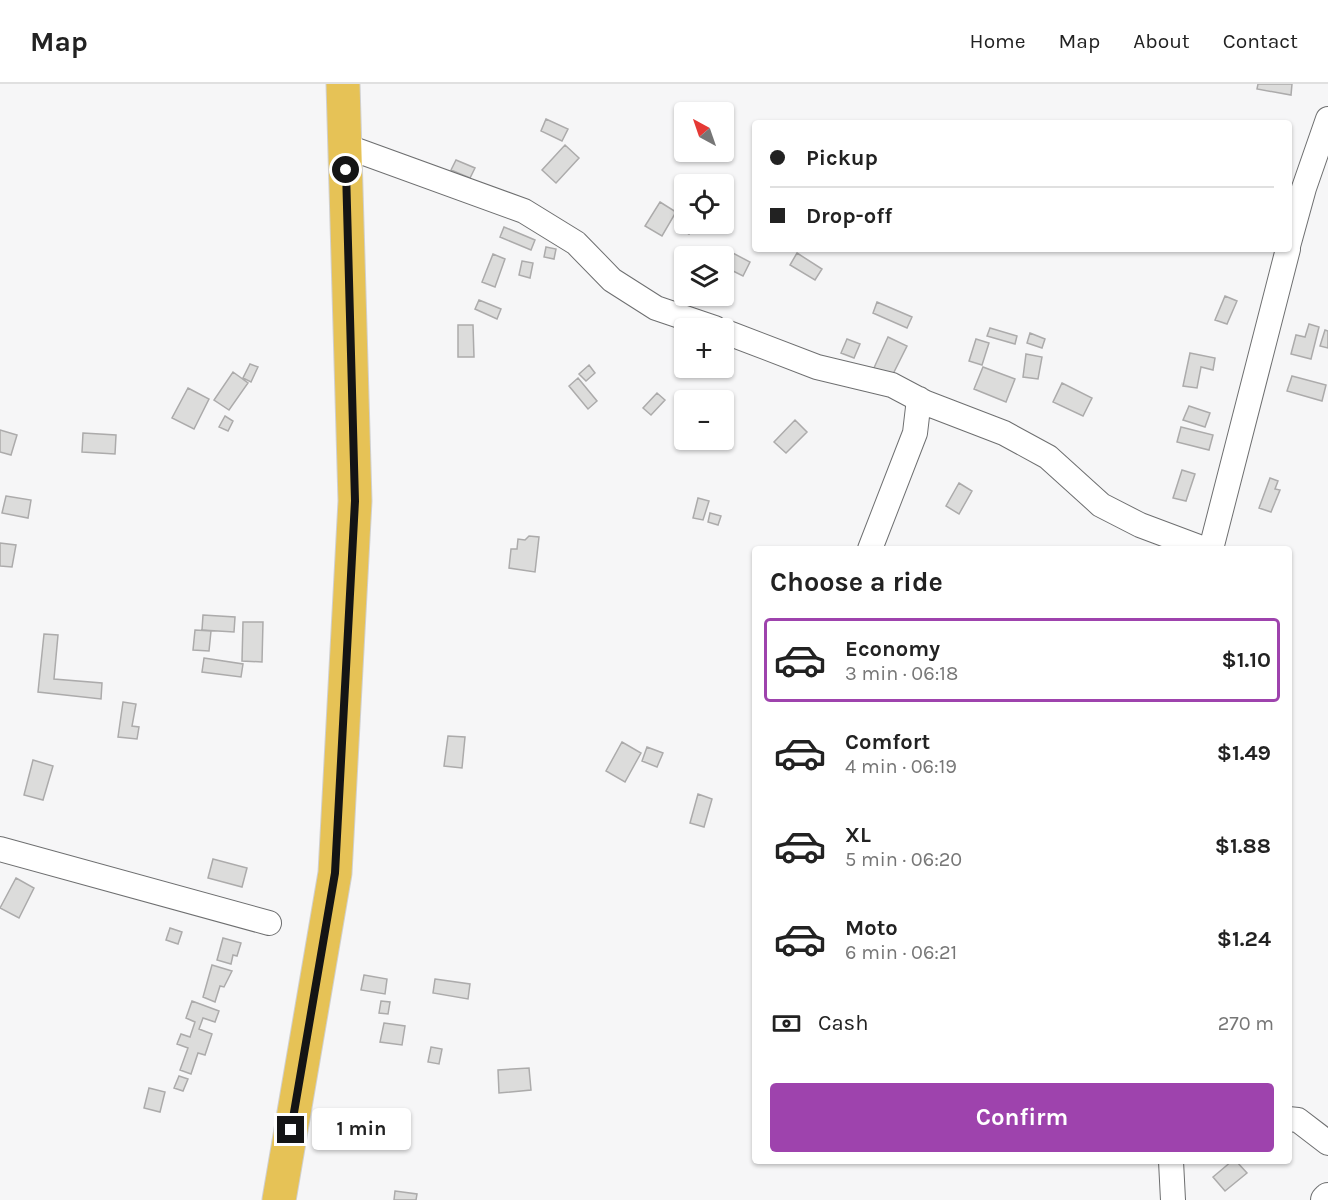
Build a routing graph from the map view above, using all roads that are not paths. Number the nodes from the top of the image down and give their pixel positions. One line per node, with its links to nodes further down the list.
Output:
1 (343, 84): 3 (highway)
2 (1328, 119): 4 (street)
3 (345, 146): 6 (street); 19 (highway)
4 (1292, 235)
5 (1287, 252): 13 (street)
6 (689, 318)
7 (734, 336): 8 (street)
8 (919, 399): 9 (street); 10 (street)
9 (944, 410): 10 (street); 12 (street)
10 (915, 433): 11 (street)
11 (871, 546)
12 (1196, 546)
13 (1212, 546)
14 (0, 849): 15 (street)
15 (269, 923)
16 (1292, 1119): 17 (street)
17 (1328, 1143)
18 (1171, 1164): 20 (street)
19 (279, 1200)
20 (1173, 1200)

